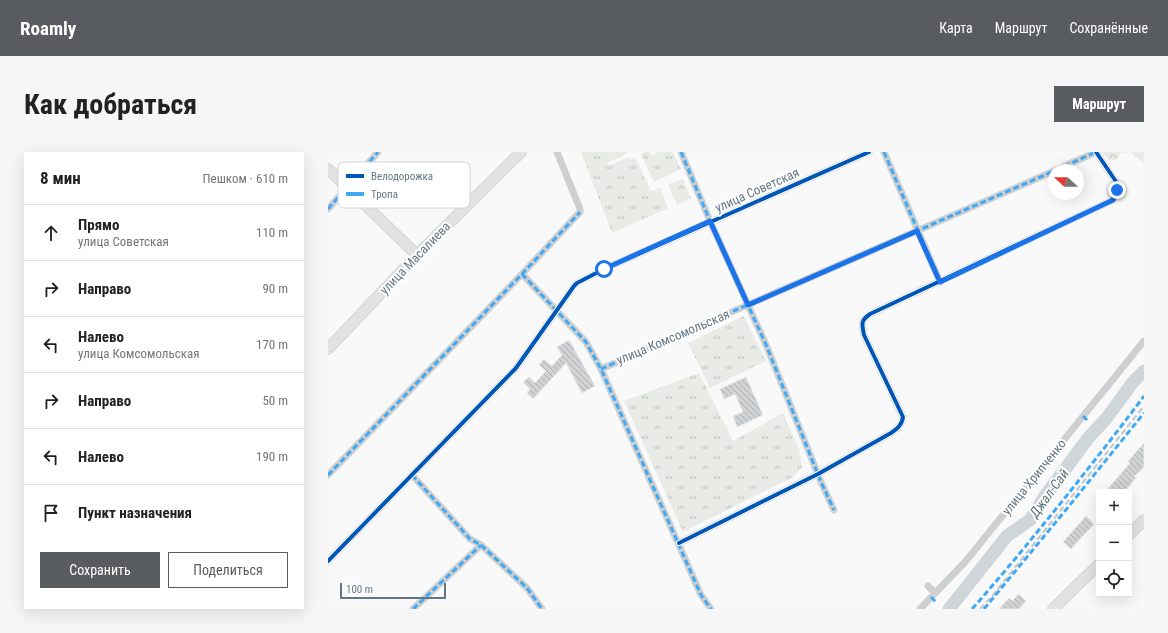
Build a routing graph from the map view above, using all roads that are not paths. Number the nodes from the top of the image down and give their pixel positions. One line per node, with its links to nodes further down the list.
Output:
1 (378, 152): 8 (street)
2 (521, 152): 14 (main road, улица Масалиева)
3 (558, 152): 21 (street)
4 (681, 152): 18 (street)
5 (869, 152): 18 (street, улица Советская)
6 (884, 152): 19 (street)
7 (1096, 152): 9 (street, улица Комсомольская); 22 (street)
8 (369, 162)
9 (1070, 164)
10 (328, 169): 12 (main road)
11 (1048, 174): 19 (street, улица Комсомольская)
12 (338, 179)
13 (338, 198): 17 (street)
14 (470, 203)
15 (368, 208): 20 (main road)
16 (464, 208): 20 (main road, улица Масалиева)
17 (328, 209)
18 (710, 221): 23 (street); 24 (street, улица Советская)
19 (917, 231): 22 (street); 23 (street, улица Комсомольская)
20 (417, 255): 26 (main road, улица Масалиева)
21 (522, 274): 24 (street); 29 (street)
22 (940, 282): 28 (street)
23 (748, 305): 27 (street, улица Комсомольская); 28 (street)
24 (556, 311): 27 (street); 30 (street, улица Советская)
25 (1144, 341): 39 (street, улица Хрипченко)
26 (328, 349)
27 (601, 369): 34 (street)
28 (818, 474): 31 (street); 34 (street)
29 (328, 475)
30 (412, 476): 35 (street); 36 (street, улица Советская)
31 (834, 510)
32 (1144, 520): 33 (main road)
33 (1132, 532)
34 (679, 543): 42 (street)
35 (481, 546): 40 (street); 41 (street)
36 (328, 561)
37 (1096, 567): 44 (main road)
38 (928, 586): 39 (street)
39 (935, 593): 43 (street, улица Хрипченко)
40 (413, 609)
41 (542, 609)
42 (711, 609)
43 (920, 609)
44 (1053, 609)

